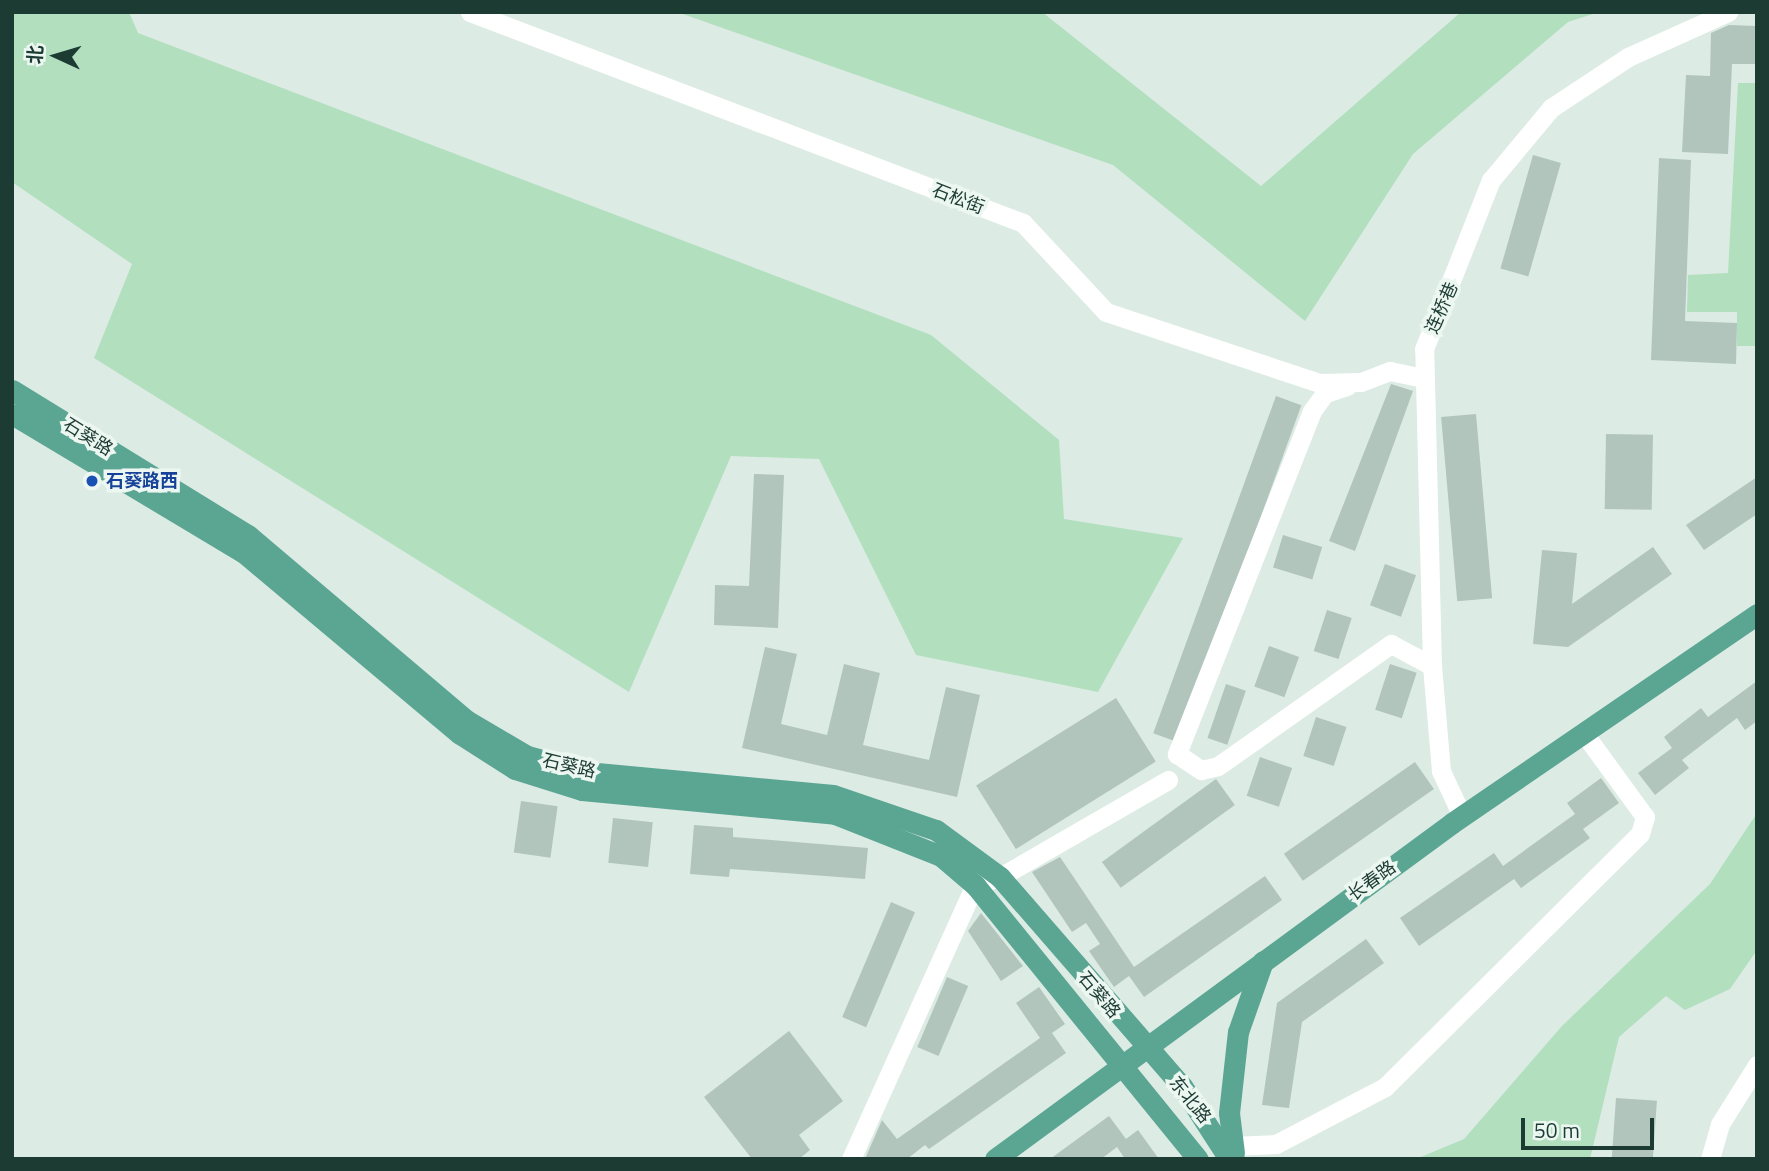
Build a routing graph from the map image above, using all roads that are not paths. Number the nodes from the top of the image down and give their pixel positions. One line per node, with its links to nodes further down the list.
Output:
1 (470, 12): 4 (street, 石松街)
2 (1728, 12): 3 (street, 连桥巷)
3 (1424, 378): 4 (street, 石松街); 8 (street, 连桥巷)
4 (1361, 382): 8 (street)
5 (12, 390): 12 (main road, 石葵路)
6 (12, 414): 13 (main road, 石葵路)
7 (1757, 614): 9 (main road, 长春路)
8 (1432, 666): 11 (street, 连桥巷)
9 (1583, 732): 11 (main road, 长春路); 18 (street)
10 (1168, 780): 12 (street)
11 (1462, 816): 14 (main road, 长春路)
12 (1000, 877): 13 (street); 15 (main road, 石葵路)
13 (975, 885): 16 (main road, 石葵路); 19 (street)
14 (1263, 961): 15 (main road, 长春路); 18 (main road)
15 (1143, 1046): 16 (main road, 长春路); 18 (main road, 东北路)
16 (1118, 1064): 20 (main road, 长春路); 21 (main road, 东北路)
17 (1757, 1065): 22 (street)
18 (1232, 1154)
19 (851, 1159)
20 (995, 1159)
21 (1198, 1159)
22 (1710, 1159)

